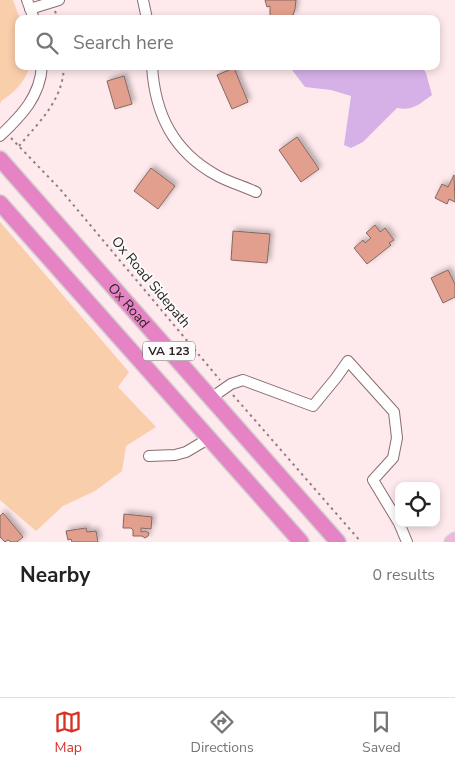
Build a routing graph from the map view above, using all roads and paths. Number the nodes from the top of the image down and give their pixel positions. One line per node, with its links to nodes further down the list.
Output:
1 (59, 0): 3 (street)
2 (143, 0): 4 (street)
3 (30, 9)
4 (146, 15)
5 (41, 70): 8 (street)
6 (63, 70): 9 (path)
7 (152, 70): 11 (street)
8 (2, 134): 9 (path, Ox Road Sidepath)
9 (19, 146): 13 (path, Ox Road Sidepath)
10 (0, 159): 14 (highway, Ox Road / VA 123)
11 (256, 192)
12 (0, 203): 15 (highway, Ox Road / VA 123)
13 (226, 388): 14 (street); 17 (street); 22 (path, Ox Road Sidepath)
14 (211, 398): 21 (highway, Ox Road / VA 123)
15 (208, 439): 16 (street); 20 (highway, Ox Road / VA 123)
16 (149, 456)
17 (395, 516)
18 (400, 527): 23 (street)
19 (455, 539): 24 (main road)
20 (301, 542)
21 (338, 542)
22 (361, 542)
23 (407, 542)
24 (451, 542)

